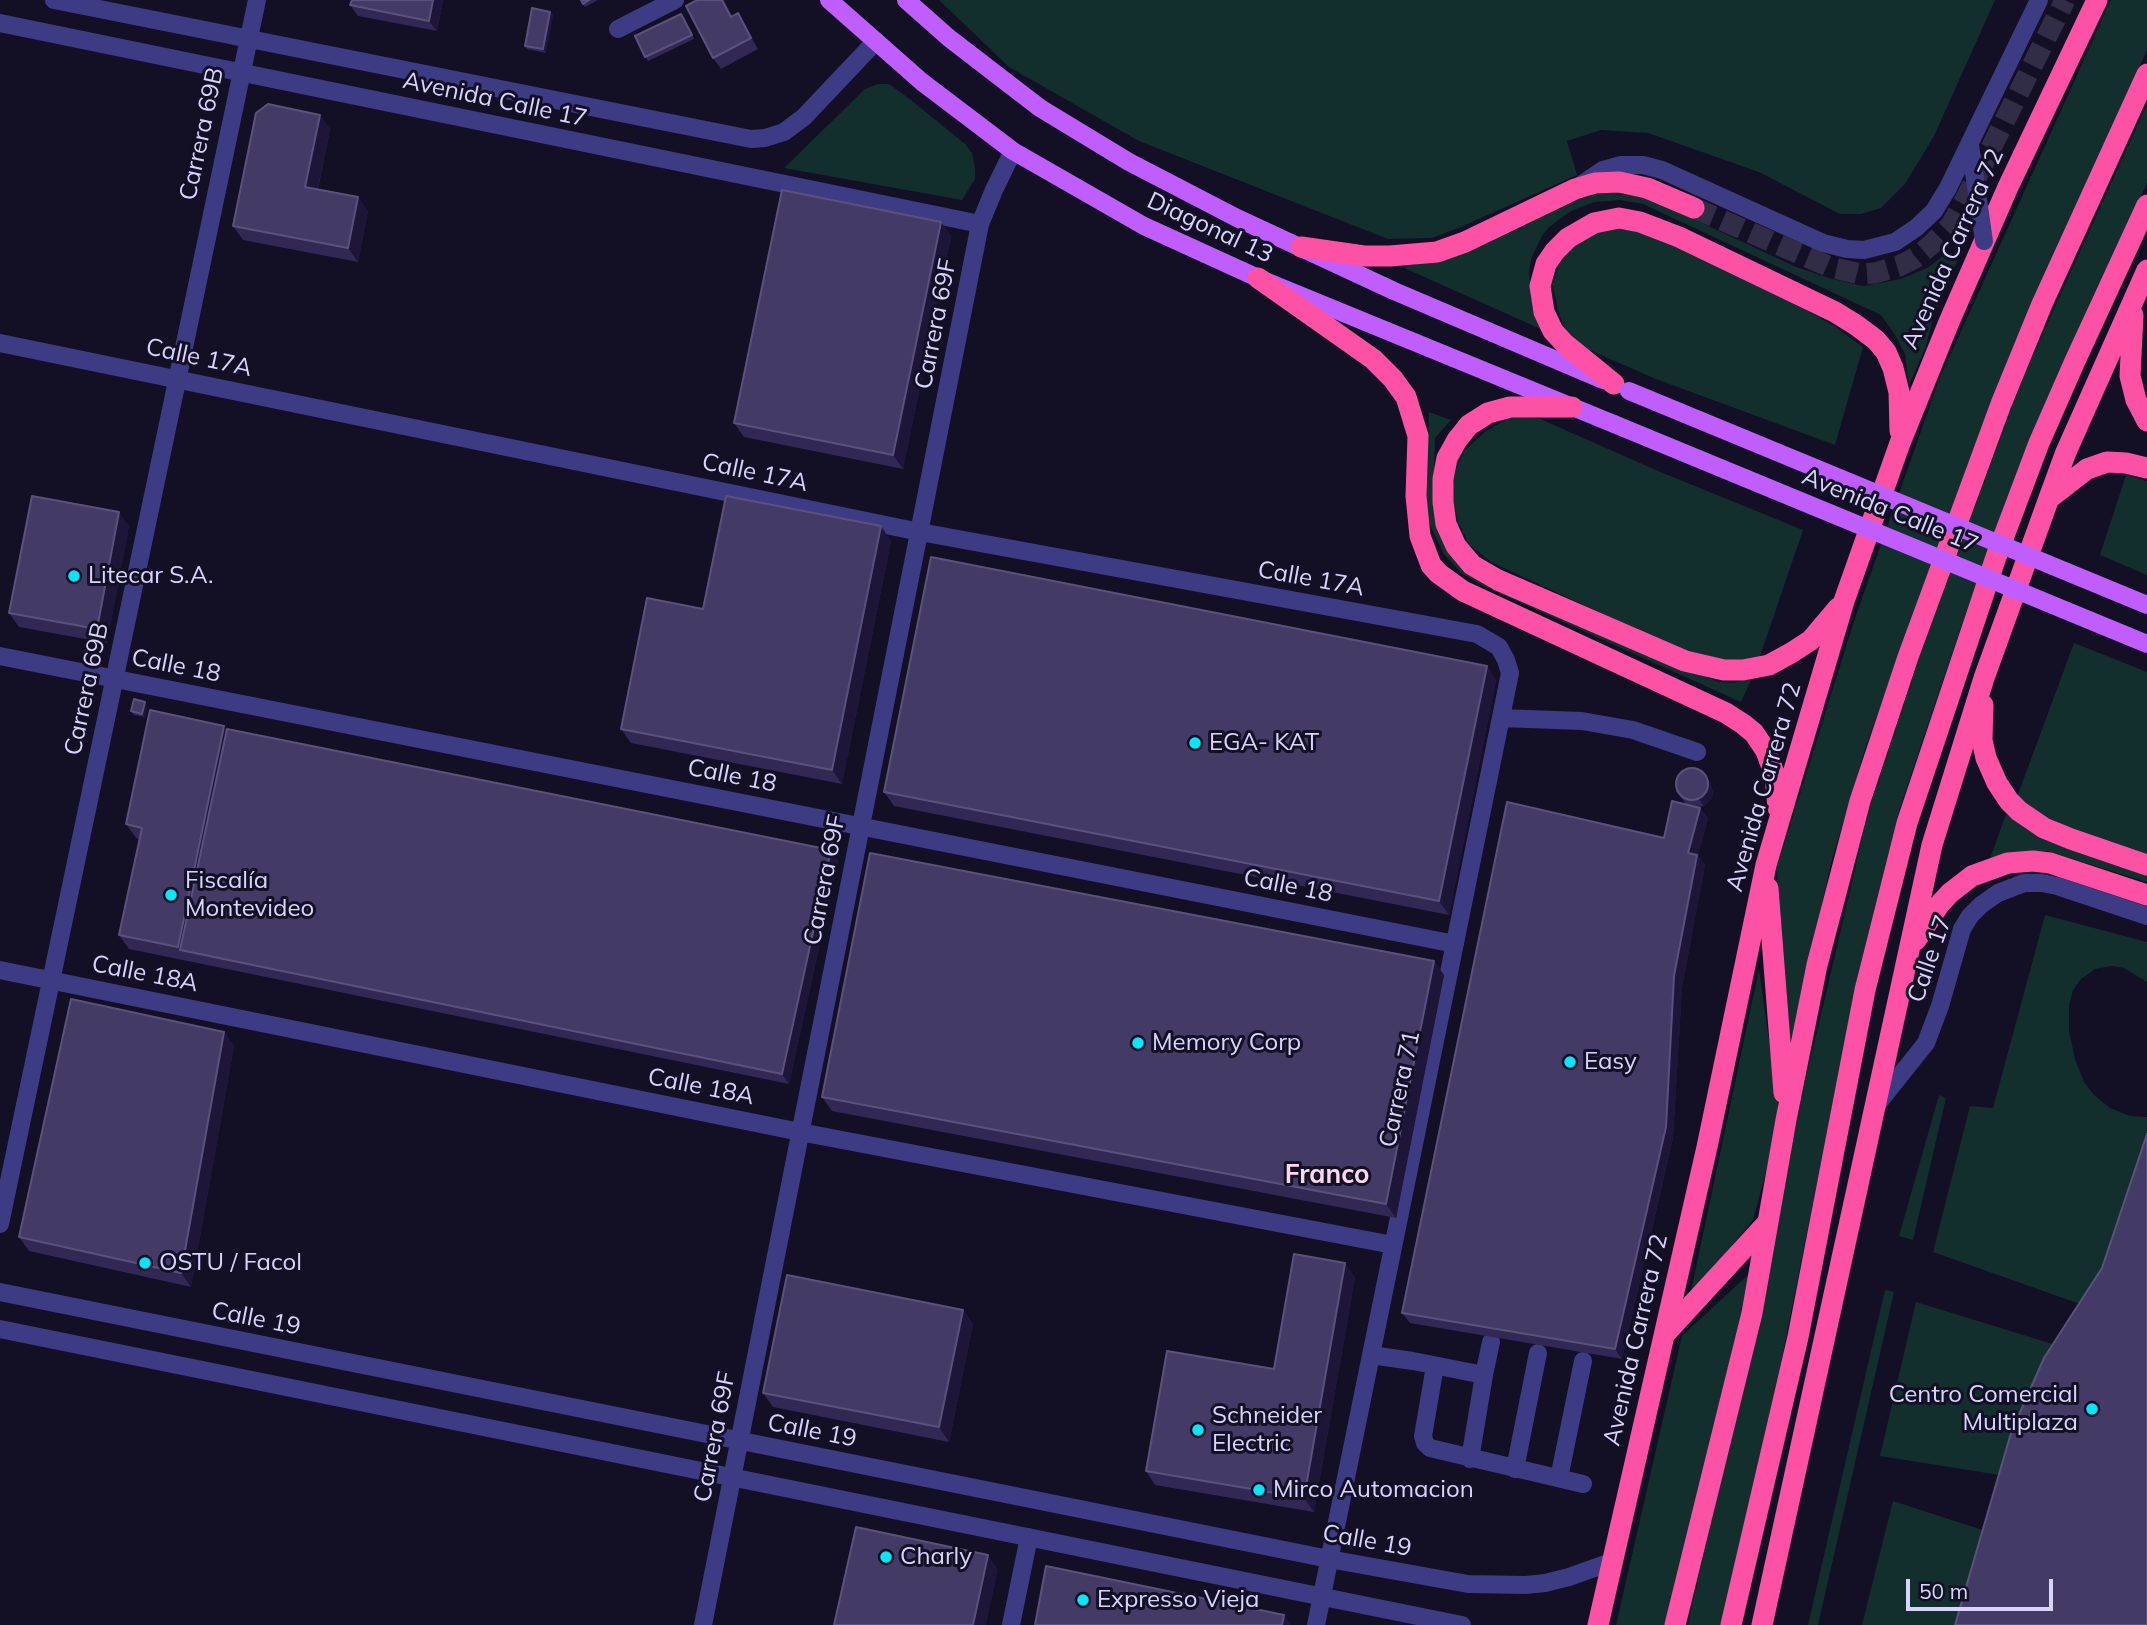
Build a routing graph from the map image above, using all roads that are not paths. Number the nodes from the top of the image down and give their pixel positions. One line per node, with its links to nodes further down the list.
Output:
1 (54, 0): 10 (street, Avenida Calle 17)
2 (257, 0): 10 (street, Carrera 69B)
3 (829, 0): 11 (main road, Diagonal 13)
4 (906, 0): 21 (main road, Diagonal 13)
5 (2039, 0): 14 (street)
6 (2097, 0): 20 (highway, Avenida Carrera 72)
7 (668, 2): 9 (street)
8 (0, 23): 12 (street, Avenida Calle 17)
9 (618, 29)
10 (247, 40): 11 (street, Avenida Calle 17); 12 (street, Carrera 69B)
11 (876, 41): 15 (main road, Diagonal 13)
12 (240, 72): 19 (street, Avenida Calle 17); 26 (street, Carrera 69B)
13 (2147, 74): 55 (highway)
14 (1970, 145): 16 (street); 20 (street, bridge)
15 (1013, 151): 19 (street, Carrera 69F); 23 (main road, Diagonal 13)
16 (1575, 189): 18 (highway); 21 (highway)
17 (2147, 205): 57 (highway)
18 (1694, 208)
19 (980, 225): 34 (street, Carrera 69F)
20 (1984, 241): 31 (highway, Avenida Carrera 72)
21 (1301, 247): 27 (main road, Diagonal 13)
22 (2147, 270): 24 (highway)
23 (1258, 278): 28 (main road, Diagonal 13); 44 (highway)
24 (2136, 293): 29 (highway); 33 (highway)
25 (0, 343): 26 (street, Calle 17A)
26 (177, 378): 34 (street, Calle 17A); 40 (street, Carrera 69B)
27 (1621, 388): 31 (highway); 36 (main road, Avenida Calle 17, bridge)
28 (1572, 407): 30 (main road, Diagonal 13); 35 (highway)
29 (2147, 421)
30 (1614, 424): 37 (main road, Avenida Calle 17, bridge)
31 (1900, 443): 35 (highway, Avenida Carrera 72)
32 (2147, 468): 33 (highway)
33 (2049, 498): 41 (highway)
34 (920, 532): 38 (street, Calle 17A); 45 (street, Carrera 69F)
35 (1844, 601): 44 (highway, Avenida Carrera 72)
36 (2147, 605)
37 (2147, 644)
38 (1499, 647): 42 (street, Carrera 71)
39 (0, 656): 40 (street, Calle 18)
40 (114, 678): 45 (street, Calle 18); 53 (street, Carrera 69B)
41 (1984, 678): 47 (highway); 51 (highway)
42 (1501, 718): 43 (street); 50 (street, Carrera 71)
43 (1697, 752)
44 (1779, 818): 46 (highway, Avenida Carrera 72)
45 (861, 826): 50 (street, Calle 18); 56 (street, Carrera 69F)
46 (1766, 865): 55 (highway); 64 (highway, Avenida Carrera 72)
47 (2147, 865)
48 (2147, 895): 51 (highway)
49 (2147, 916): 54 (street, Calle 17)
50 (1455, 944): 60 (street, Carrera 71)
51 (1908, 954): 54 (highway)
52 (0, 970): 53 (street, Calle 18A)
53 (51, 980): 56 (street, Calle 18A); 59 (street, Carrera 69B)
54 (1875, 1107): 62 (highway)
55 (1786, 1120): 58 (highway)
56 (800, 1132): 60 (street, Calle 18A); 71 (street, Carrera 69F)
57 (1822, 1206): 62 (highway); 89 (highway)
58 (1768, 1222): 64 (highway); 88 (highway)
59 (0, 1224)
60 (1393, 1245): 67 (street, Carrera 71)
61 (0, 1292): 71 (street, Calle 19)
62 (1833, 1299): 90 (highway)
63 (0, 1329): 74 (street)
64 (1664, 1335): 79 (highway, Avenida Carrera 72)
65 (1491, 1342): 70 (street)
66 (1538, 1353): 73 (street)
67 (1371, 1355): 69 (street); 78 (street, Carrera 71)
68 (1583, 1361): 75 (street)
69 (1435, 1366): 70 (street); 72 (street)
70 (1484, 1375): 72 (street)
71 (738, 1441): 74 (street, Carrera 69F); 78 (street, Calle 19)
72 (1470, 1459): 73 (street)
73 (1516, 1469): 75 (street)
74 (732, 1477): 77 (street); 82 (street, Carrera 69F)
75 (1559, 1478): 76 (street)
76 (1583, 1484)
77 (1028, 1537): 80 (street); 83 (street)
78 (1329, 1559): 79 (street, Calle 19); 80 (street, Carrera 71)
79 (1614, 1561): 87 (highway, Avenida Carrera 72)
80 (1322, 1596): 81 (street); 84 (street, Carrera 71)
81 (1382, 1609): 85 (street); 86 (street)
82 (703, 1625)
83 (1011, 1625)
84 (1316, 1625)
85 (1393, 1625)
86 (1462, 1625)
87 (1598, 1625)
88 (1675, 1625)
89 (1731, 1625)
90 (1762, 1625)

